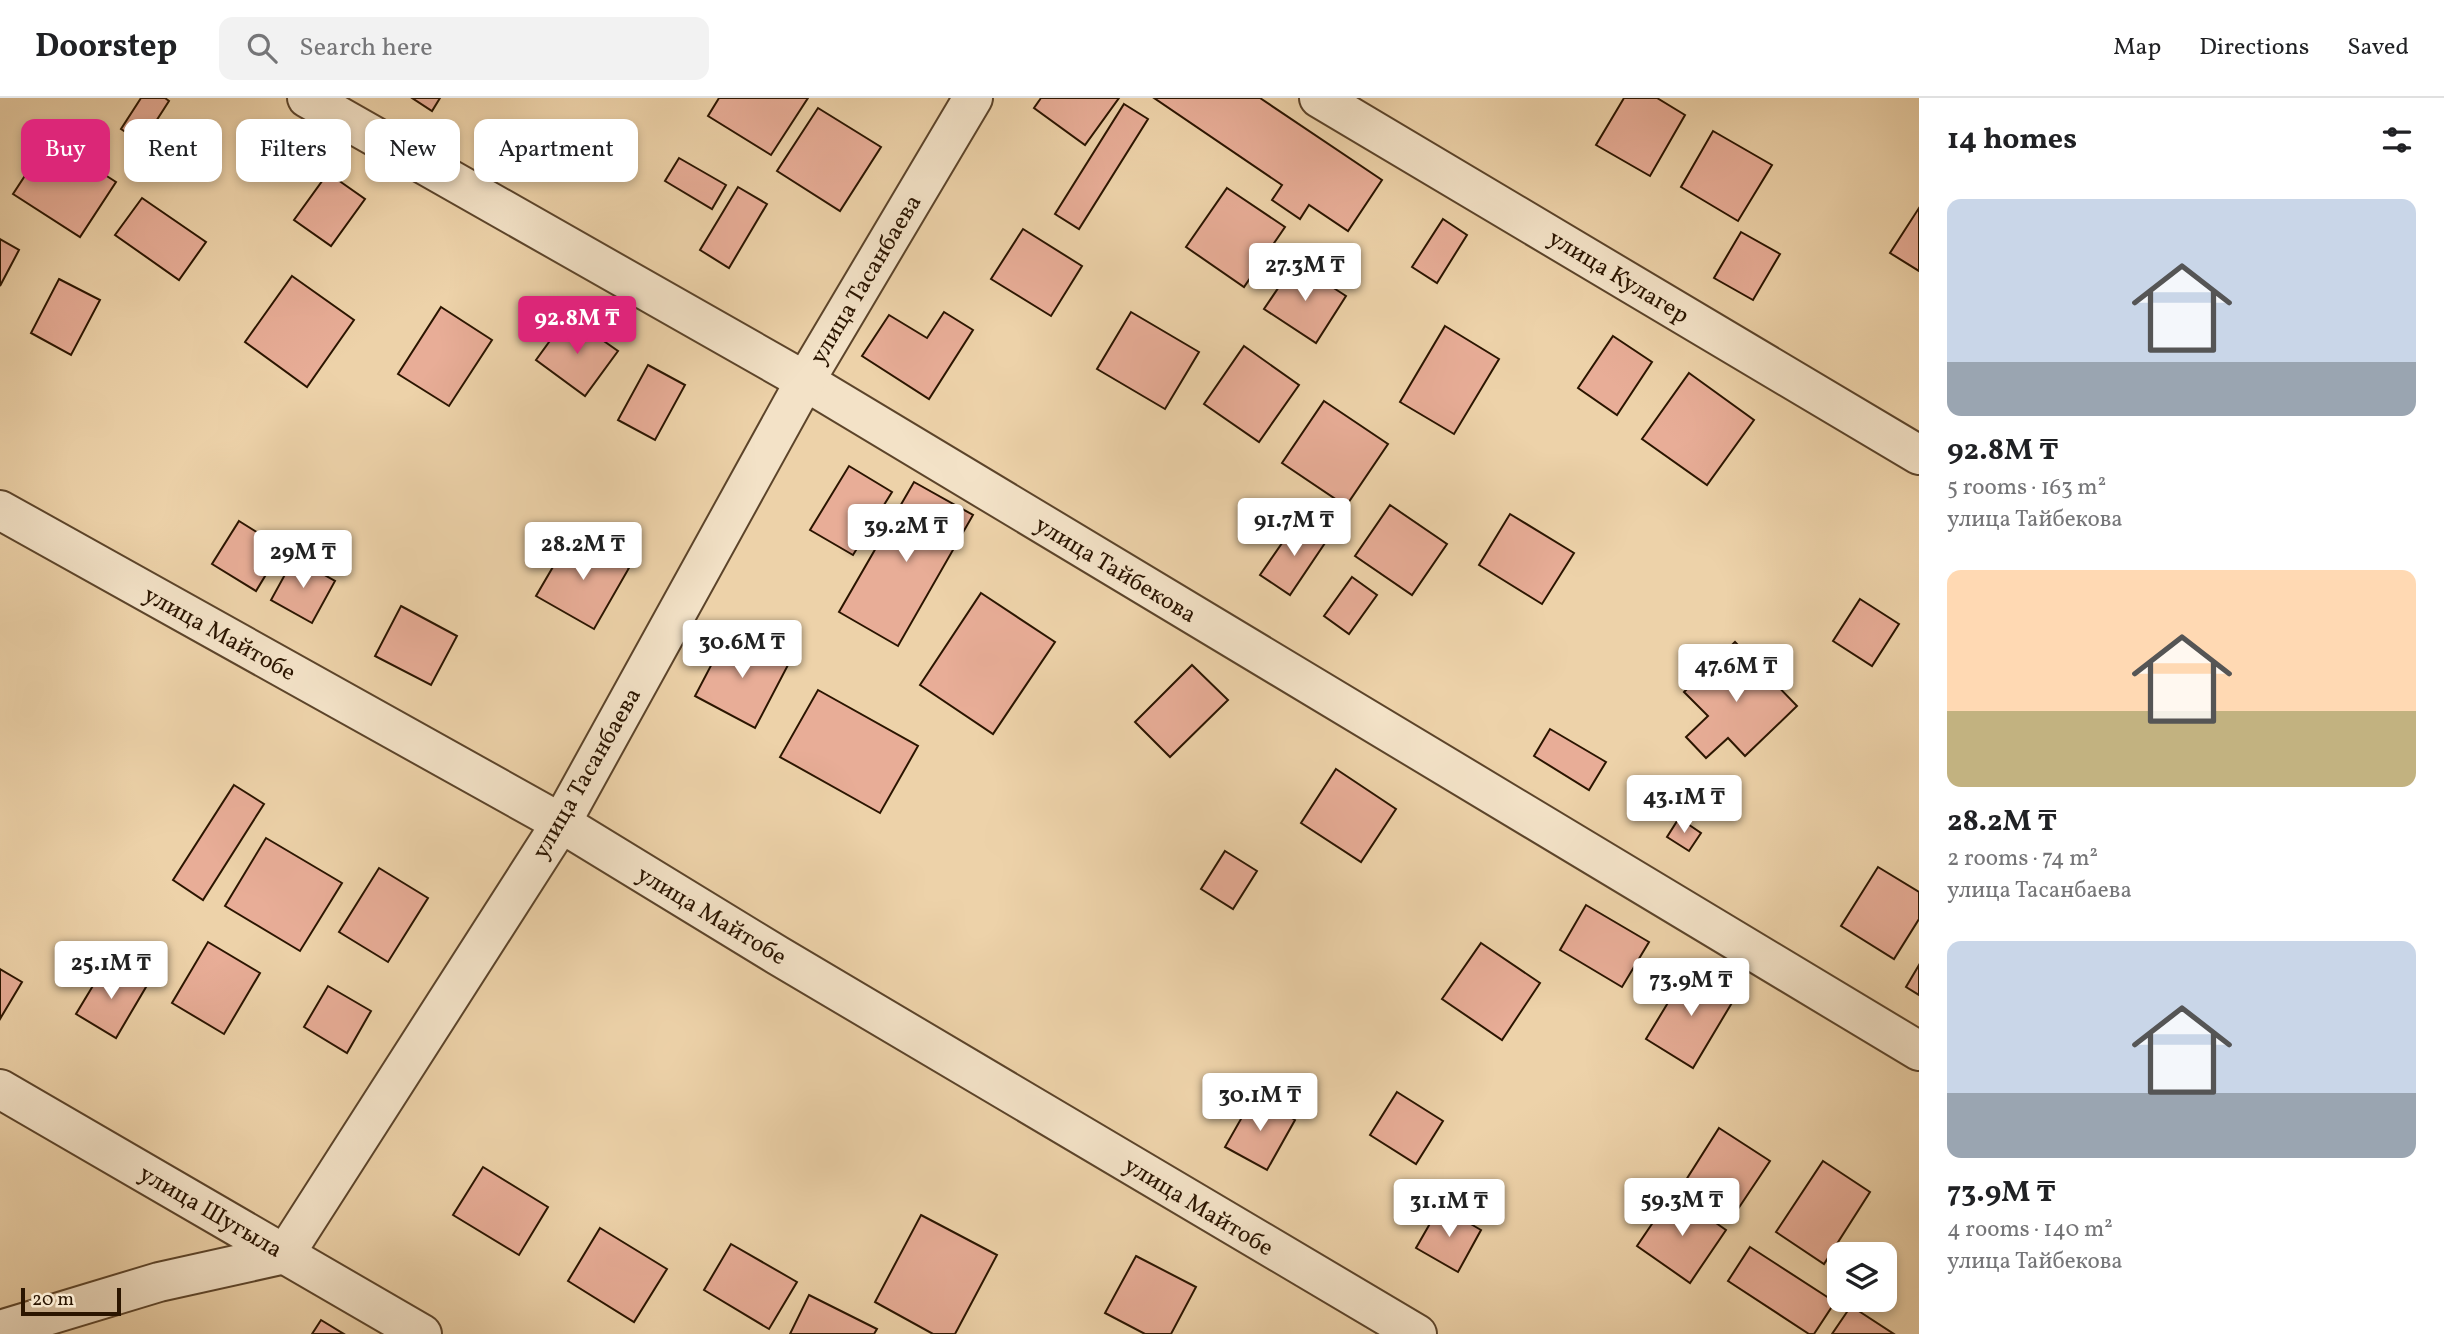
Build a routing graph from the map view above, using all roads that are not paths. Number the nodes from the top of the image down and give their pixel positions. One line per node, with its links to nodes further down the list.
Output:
1 (307, 98): 4 (street, улица Тайбекова)
2 (973, 98): 4 (street, улица Тасанбаева)
3 (1320, 98): 5 (street, улица Кулагер)
4 (804, 381): 7 (street, улица Тасанбаева); 8 (street, улица Тайбекова)
5 (1919, 455)
6 (0, 510): 7 (street, улица Майтобе)
7 (561, 823): 10 (street, улица Тасанбаева); 13 (street, улица Майтобе)
8 (1919, 1051)
9 (0, 1089): 10 (street, улица Шугыла)
10 (285, 1254): 11 (street); 12 (street, улица Шугыла)
11 (0, 1330)
12 (422, 1334)
13 (1416, 1334)

